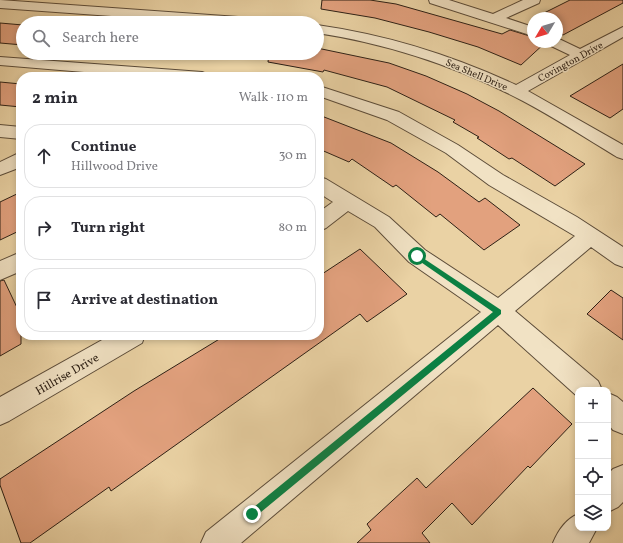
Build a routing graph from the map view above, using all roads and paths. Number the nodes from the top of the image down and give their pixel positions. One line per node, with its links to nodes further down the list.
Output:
1 (118, 0): 6 (street)
2 (435, 0): 8 (street)
3 (534, 0): 8 (street)
4 (17, 2): 5 (street); 6 (street)
5 (0, 4)
6 (109, 12): 7 (street)
7 (166, 16)
8 (495, 18): 10 (street)
9 (324, 29): 16 (street, Sea Shell Drive)
10 (527, 30)
11 (623, 31): 13 (street, Covington Drive)
12 (563, 46): 13 (street)
13 (581, 55): 16 (street, Covington Drive)
14 (0, 61): 15 (street)
15 (139, 72)
16 (517, 91): 20 (street, Sea Shell Drive)
17 (324, 93): 26 (street)
18 (0, 131): 19 (street)
19 (16, 133)
20 (623, 153)
21 (16, 162): 22 (street)
22 (0, 169)
23 (324, 187): 24 (street)
24 (348, 201): 25 (street); 30 (street)
25 (324, 219)
26 (590, 236): 27 (street); 30 (street)
27 (623, 258)
28 (16, 263): 29 (street)
29 (0, 271)
30 (499, 312): 32 (street); 39 (street)
31 (124, 340): 34 (street, Hillrise Drive)
32 (586, 387)
33 (611, 409): 35 (street)
34 (0, 412)
35 (623, 420)
36 (623, 479): 37 (street)
37 (610, 495)
38 (579, 531): 40 (street)
39 (216, 543)
40 (569, 543)

